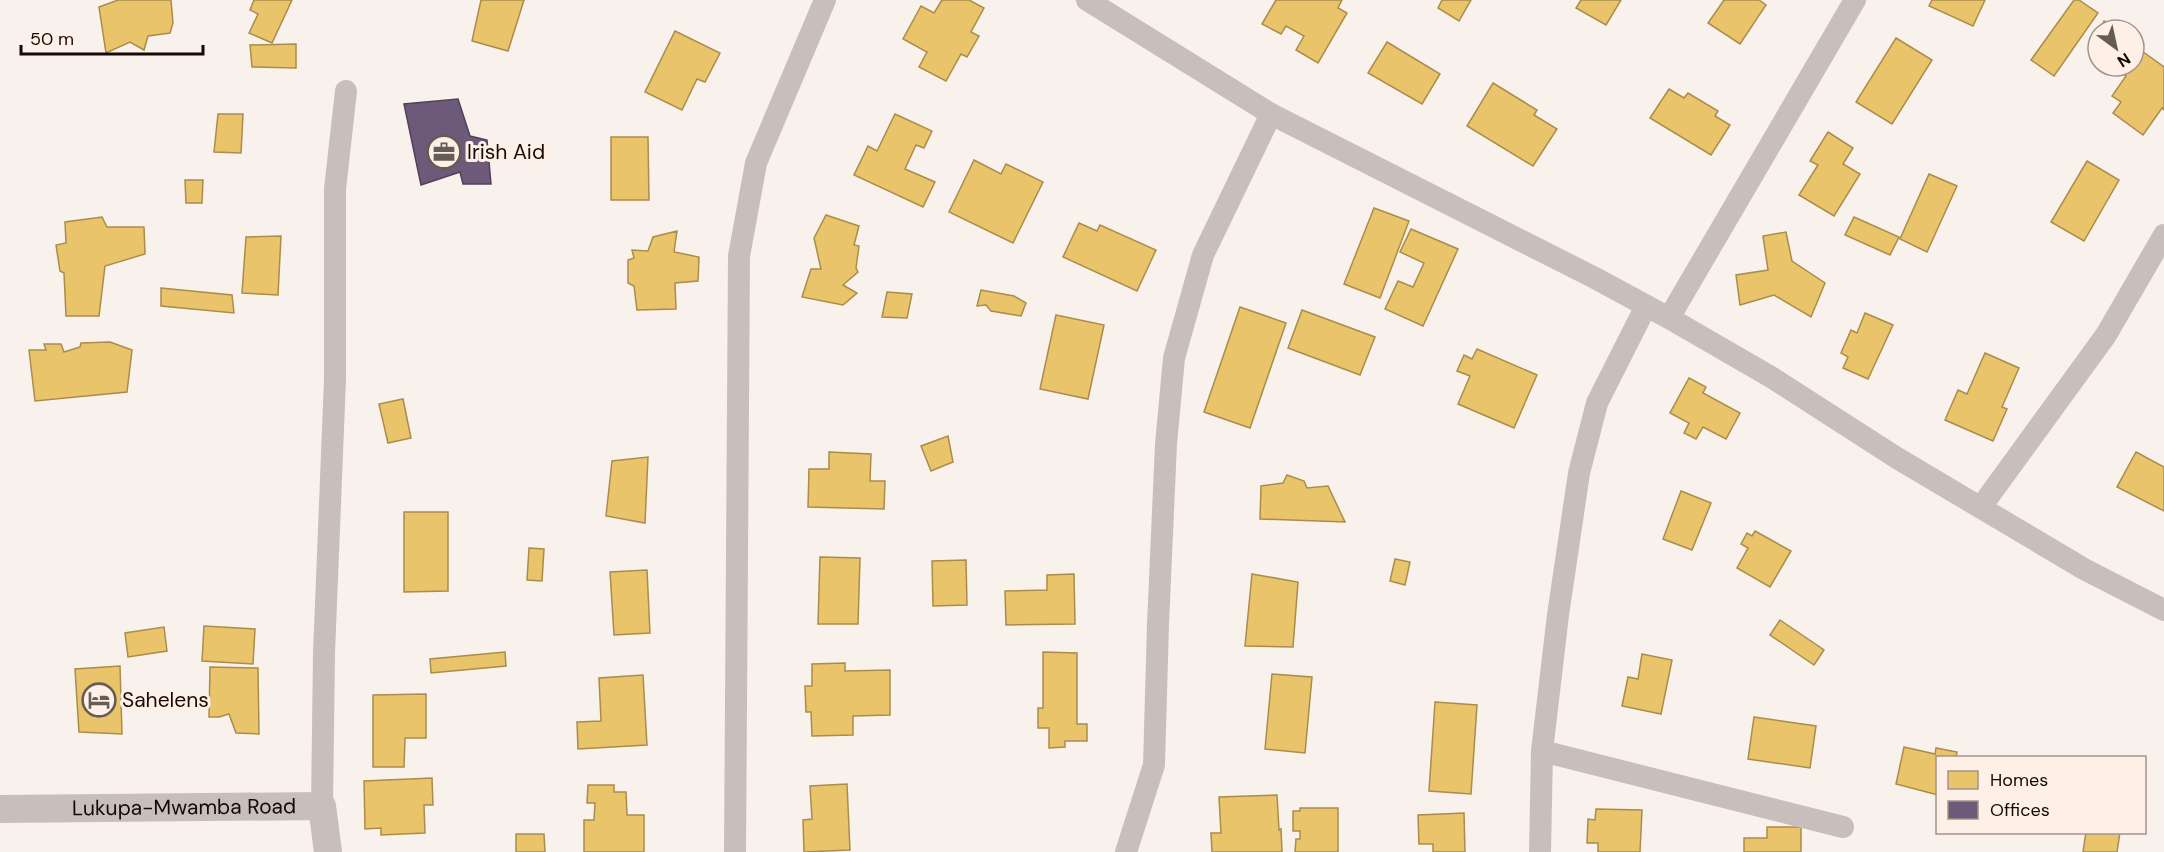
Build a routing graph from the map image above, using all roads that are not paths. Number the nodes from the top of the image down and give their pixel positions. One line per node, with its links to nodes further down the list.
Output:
1 (825, 0): 16 (street)
2 (1087, 0): 5 (street)
3 (1855, 0): 8 (street)
4 (346, 91): 12 (street)
5 (1271, 114): 7 (street); 17 (street)
6 (2164, 235): 9 (street)
7 (1646, 306): 8 (street); 11 (street)
8 (1670, 318): 9 (street)
9 (1981, 507): 10 (street)
10 (2164, 610)
11 (1542, 751): 14 (street); 18 (street)
12 (322, 806): 13 (street, Lukupa-Mwamba Road); 15 (street, Lukupa-Mwamba Road)
13 (0, 809)
14 (1843, 827)
15 (328, 852)
16 (735, 852)
17 (1126, 852)
18 (1540, 852)

